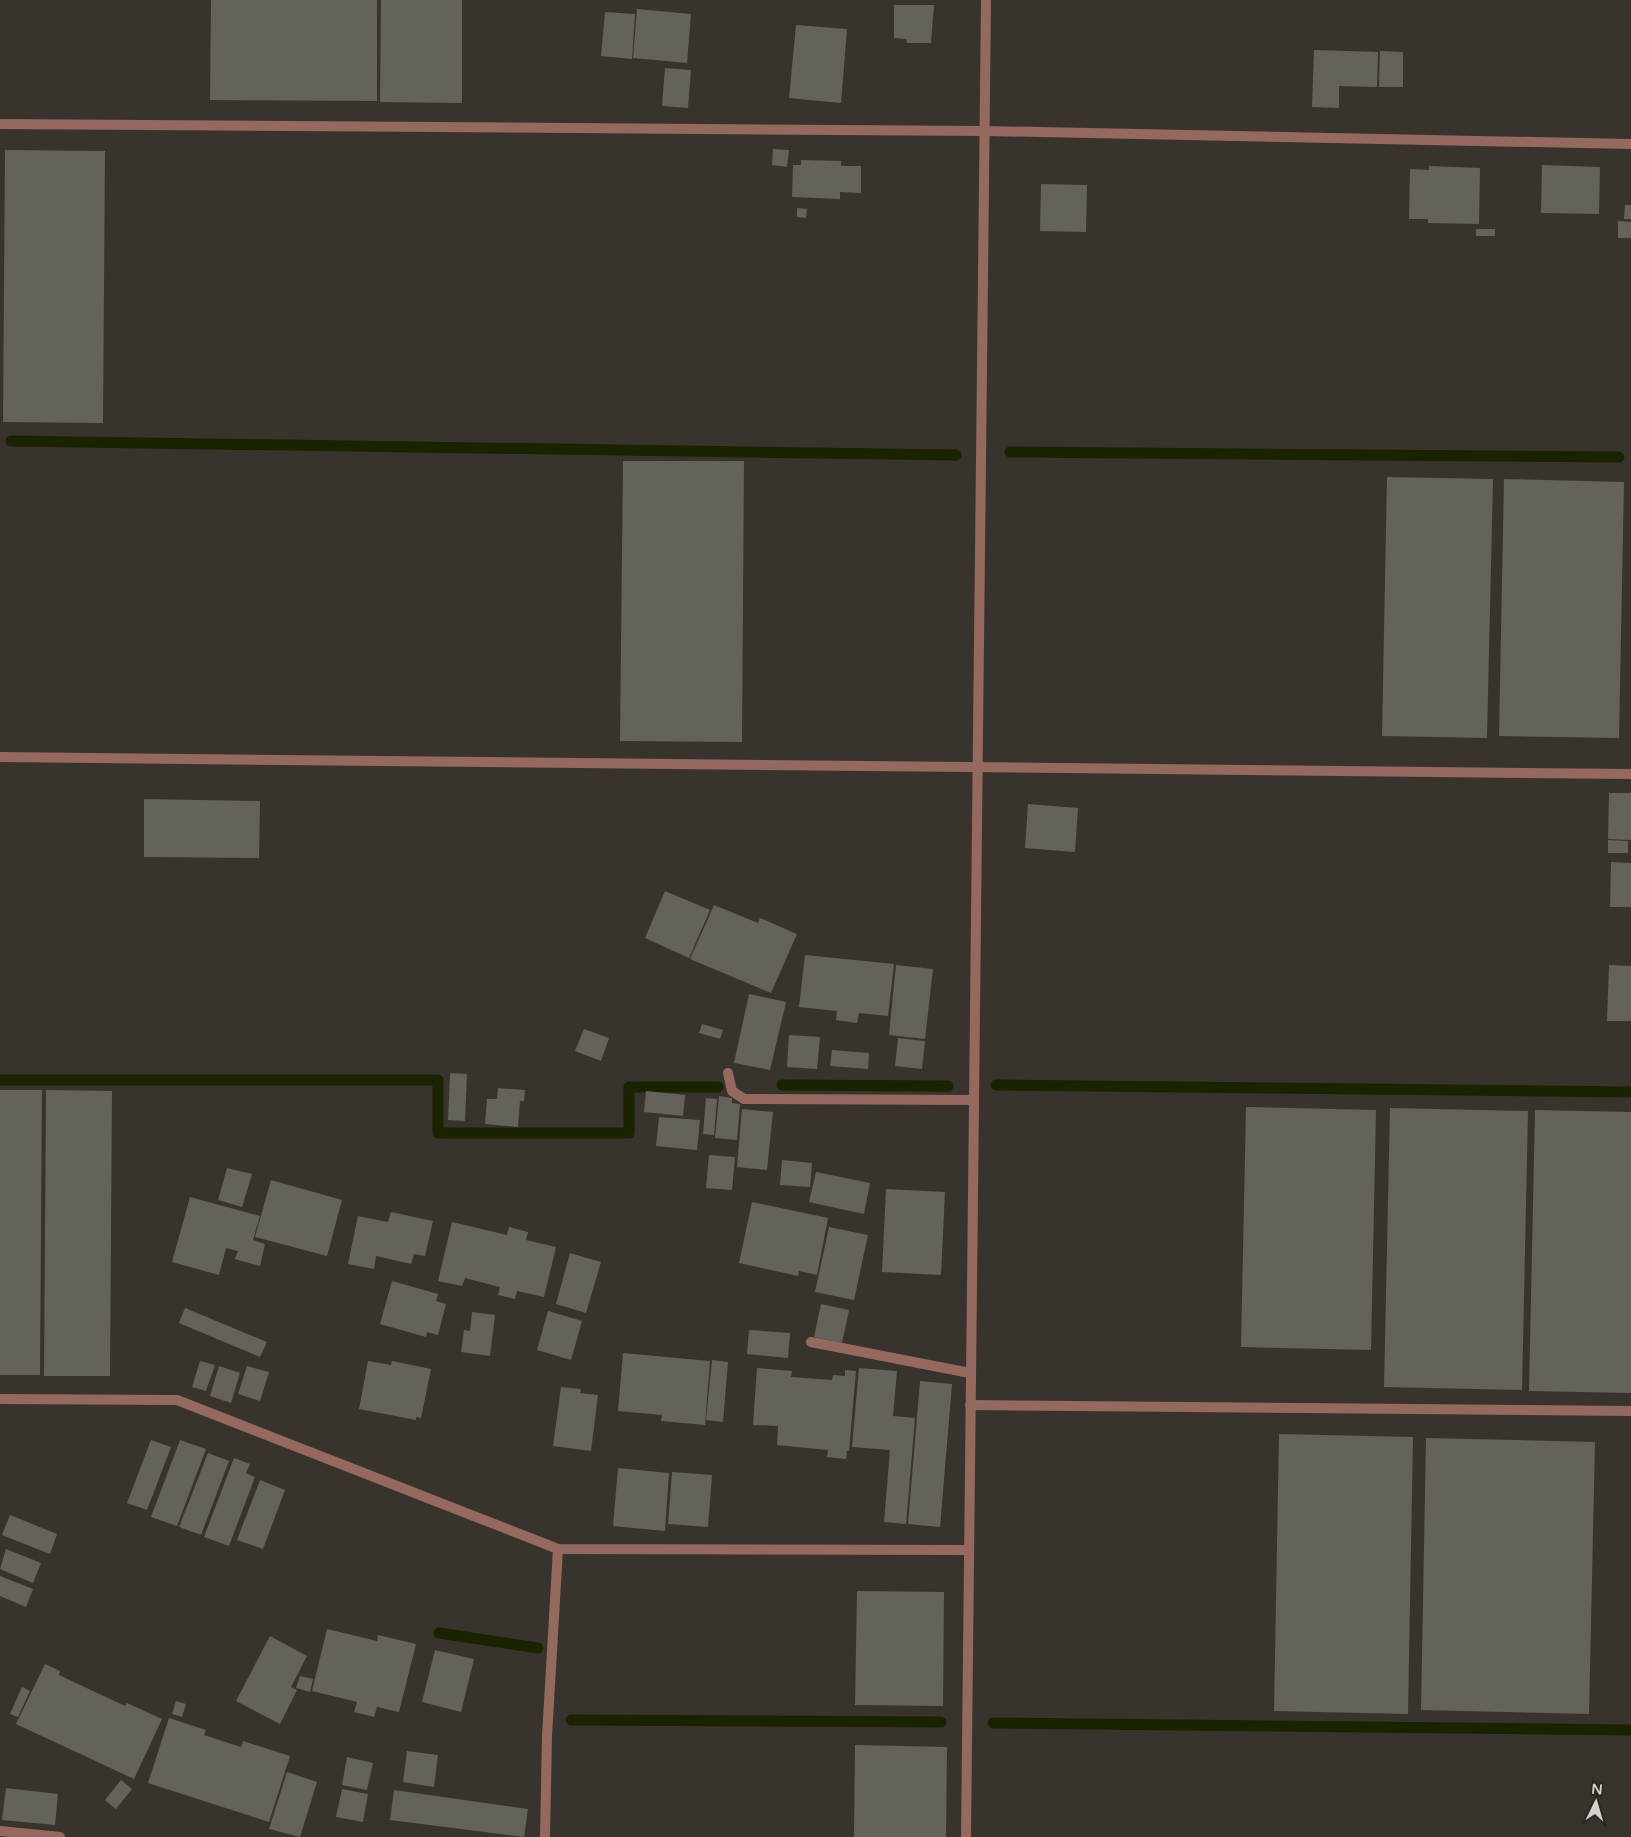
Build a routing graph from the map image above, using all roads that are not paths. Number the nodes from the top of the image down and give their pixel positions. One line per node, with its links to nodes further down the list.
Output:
1 (986, 0): 3 (street)
2 (0, 124): 3 (street)
3 (985, 131): 4 (street); 6 (street)
4 (1631, 144)
5 (0, 757): 6 (street)
6 (978, 768): 7 (street); 9 (street)
7 (1631, 774)
8 (728, 1074): 9 (street)
9 (973, 1100): 11 (street)
10 (811, 1342): 11 (street)
11 (970, 1373): 13 (street)
12 (0, 1398): 15 (street)
13 (970, 1405): 14 (street); 16 (street)
14 (1631, 1411)
15 (558, 1549): 16 (street); 19 (street)
16 (968, 1550): 20 (street)
17 (0, 1831): 18 (street)
18 (60, 1837)
19 (545, 1837)
20 (966, 1837)

